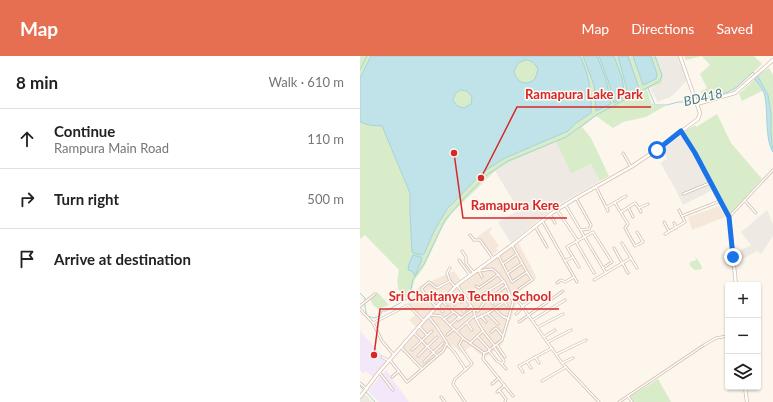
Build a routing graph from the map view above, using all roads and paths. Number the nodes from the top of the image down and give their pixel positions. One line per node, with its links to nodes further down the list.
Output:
1 (680, 56): 3 (main road)
2 (773, 60): 3 (main road)
3 (696, 102): 4 (main road)
4 (681, 131): 6 (main road); 8 (main road)
5 (623, 153): 6 (street)
6 (631, 167): 9 (main road)
7 (773, 170): 13 (street)
8 (710, 183): 10 (street); 14 (main road)
9 (596, 187): 12 (main road); 18 (street)
10 (684, 194)
11 (626, 196): 15 (street)
12 (576, 198): 16 (main road); 39 (street)
13 (744, 200): 27 (street); 31 (street)
14 (720, 201): 29 (street); 31 (main road)
15 (615, 203): 18 (street); 25 (street)
16 (566, 204): 21 (main road); 39 (street)
17 (648, 204): 20 (street)
18 (606, 207): 24 (street)
19 (628, 207): 20 (street); 25 (street); 30 (street)
20 (638, 208): 26 (street)
21 (557, 210): 23 (main road); 45 (street)
22 (679, 210): 29 (street)
23 (553, 212): 28 (street); 32 (main road)
24 (608, 212)
25 (620, 212): 41 (street)
26 (641, 212)
27 (756, 213)
28 (551, 216): 32 (street); 35 (street)
29 (682, 216): 38 (street)
30 (633, 217)
31 (729, 217): 79 (main road)
32 (545, 218): 33 (main road)
33 (542, 220): 37 (main road); 57 (street)
34 (664, 222): 40 (street)
35 (555, 223)
36 (674, 223): 38 (street)
37 (535, 225): 47 (main road); 48 (street)
38 (676, 228): 40 (street)
39 (581, 230): 44 (street)
40 (669, 231): 42 (street)
41 (637, 232)
42 (665, 234)
43 (470, 235): 54 (street)
44 (585, 237): 45 (street); 63 (street); 63 (street)
45 (577, 241): 53 (street); 68 (street)
46 (622, 242): 55 (street)
47 (512, 245): 51 (street); 52 (main road)
48 (547, 247)
49 (614, 248): 59 (street)
50 (462, 251): 65 (street)
51 (517, 254): 58 (street); 60 (street)
52 (498, 255): 54 (main road); 60 (street)
53 (573, 257): 57 (street); 61 (street)
54 (493, 258): 65 (main road)
55 (631, 258): 59 (street); 64 (street)
56 (459, 260): 72 (street)
57 (565, 261): 74 (street)
58 (522, 263): 66 (street); 67 (street)
59 (623, 263): 69 (street); 70 (street)
60 (503, 264): 67 (street)
61 (579, 266)
62 (450, 268): 76 (street)
63 (603, 268): 69 (street)
64 (637, 268)
65 (476, 271): 71 (street); 72 (main road); 73 (street)
66 (527, 272): 67 (street); 84 (street)
67 (508, 273)
68 (594, 273)
69 (606, 273): 75 (street)
70 (628, 273)
71 (499, 274): 77 (street); 82 (street)
72 (470, 275): 81 (main road)
73 (482, 277)
74 (574, 277): 78 (street); 80 (street)
75 (594, 280)
76 (450, 281): 81 (street); 105 (street)
77 (504, 281): 83 (street); 91 (street)
78 (577, 282)
79 (736, 282)
80 (557, 283)
81 (456, 286): 87 (main road); 90 (street)
82 (476, 286)
83 (506, 286): 89 (street); 99 (street)
84 (519, 289)
85 (563, 291): 116 (street)
86 (375, 294): 102 (street)
87 (447, 295): 96 (main road); 101 (street)
88 (436, 296): 96 (street)
89 (511, 297): 92 (street); 95 (street)
90 (466, 298): 97 (street); 103 (street)
91 (477, 298)
92 (513, 300): 107 (street); 125 (street)
93 (532, 300): 107 (street)
94 (565, 300): 126 (street)
95 (504, 301): 104 (street); 108 (street)
96 (441, 302): 100 (street); 105 (main road)
97 (461, 302)
98 (484, 303): 110 (street)
99 (493, 304)
100 (446, 305)
101 (456, 305)
102 (360, 306)
103 (471, 306): 110 (street); 111 (street)
104 (507, 306)
105 (437, 307): 112 (street); 118 (main road)
106 (449, 307): 113 (street)
107 (523, 307): 115 (street); 116 (street)
108 (494, 308): 114 (street); 125 (street)
109 (360, 309): 130 (street)
110 (473, 309): 119 (street); 121 (street)
111 (463, 311)
112 (443, 312)
113 (453, 312): 121 (street); 122 (street)
114 (488, 313): 120 (street); 132 (street)
115 (516, 314)
116 (528, 314): 126 (street); 129 (street)
117 (563, 314): 135 (street)
118 (428, 316): 122 (street); 127 (main road); 158 (street)
119 (474, 316): 123 (street); 131 (street)
120 (481, 316): 123 (street); 128 (street)
121 (460, 317): 124 (street); 133 (street)
122 (444, 319): 133 (street)
123 (476, 319): 142 (street)
124 (458, 320)
125 (508, 320): 148 (street)
126 (533, 320): 135 (street)
127 (424, 321): 130 (street); 134 (main road)
128 (486, 322)
129 (519, 322)
130 (373, 323): 168 (street)
131 (467, 323): 137 (street); 141 (street)
132 (498, 324)
133 (450, 325): 136 (street)
134 (419, 326): 144 (main road); 146 (street)
135 (538, 328): 151 (street)
136 (454, 329): 141 (street); 145 (street)
137 (472, 330)
138 (555, 330): 151 (street)
139 (572, 330): 155 (street)
140 (432, 331): 146 (street)
141 (457, 331): 152 (street)
142 (483, 331): 147 (street); 160 (street)
143 (490, 332): 148 (street)
144 (414, 333): 154 (street); 161 (main road)
145 (448, 335)
146 (427, 336): 154 (street)
147 (478, 336): 157 (street); 164 (street)
148 (503, 336): 160 (street)
149 (725, 336): 199 (street)
150 (437, 337): 159 (street)
151 (544, 337): 155 (street)
152 (463, 338): 157 (street); 185 (street)
153 (586, 340): 167 (street)
154 (422, 341): 159 (street); 163 (street)
155 (548, 342): 162 (street)
156 (443, 343): 165 (street)
157 (470, 343): 166 (street)
158 (447, 344): 170 (street); 185 (street)
159 (427, 346): 165 (street); 169 (street)
160 (495, 346): 164 (street); 172 (street); 180 (street)
161 (401, 347): 168 (main road); 183 (street)
162 (552, 348): 167 (street); 173 (street)
163 (412, 350)
164 (490, 350): 166 (street); 180 (street)
165 (433, 352): 170 (street); 176 (street)
166 (484, 353): 190 (street)
167 (556, 354): 179 (street)
168 (394, 355): 175 (main road)
169 (418, 356)
170 (437, 356): 183 (street)
171 (382, 357): 175 (street)
172 (505, 357)
173 (535, 357): 177 (street); 178 (street)
174 (573, 358): 179 (street)
175 (389, 361): 186 (street); 187 (main road)
176 (424, 362)
177 (527, 362): 182 (street); 188 (street)
178 (539, 363)
179 (562, 363): 181 (street)
180 (502, 364): 184 (street)
181 (566, 367): 191 (street); 205 (street)
182 (531, 368)
183 (422, 369): 186 (street)
184 (506, 369)
185 (466, 370): 203 (street)
186 (399, 371): 189 (street)
187 (379, 372): 195 (main road); 196 (street)
188 (523, 372)
189 (392, 377)
190 (499, 378): 193 (street); 194 (street)
191 (542, 381)
192 (360, 383): 195 (street)
193 (492, 384)
194 (505, 385): 198 (street); 204 (street)
195 (367, 388): 200 (main road)
196 (392, 390)
197 (745, 390): 208 (main road)
198 (514, 396)
199 (628, 396): 206 (street); 207 (street)
200 (360, 397)
201 (442, 397): 202 (street)
202 (445, 402)
203 (465, 402)
204 (505, 402)
205 (599, 402)
206 (619, 402)
207 (632, 402)
208 (747, 402)

